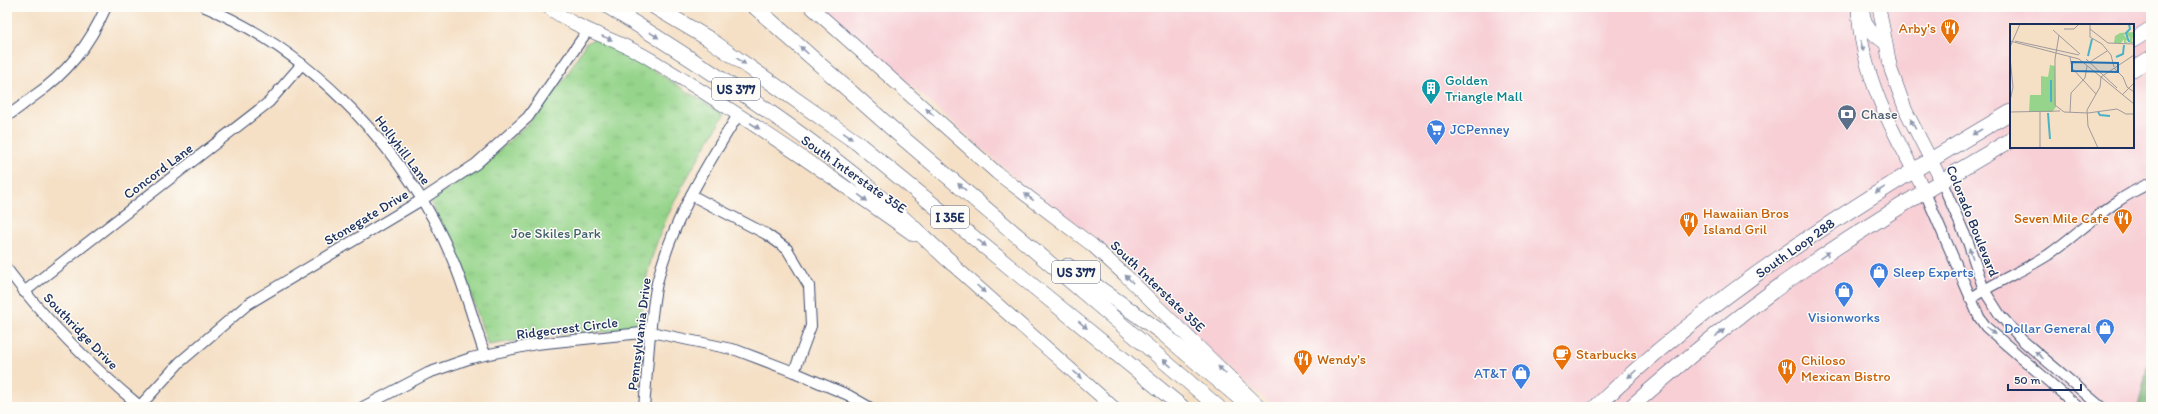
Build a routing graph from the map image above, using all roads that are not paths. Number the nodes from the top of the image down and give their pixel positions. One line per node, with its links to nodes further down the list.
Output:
1 (106, 7): 20 (street)
2 (205, 7): 16 (street, Hollyhill Lane)
3 (548, 7): 12 (main road, South Interstate 35E)
4 (609, 7): 30 (highway, US 377, one-way to 30)
5 (655, 7): 47 (highway, I 35E, one-way to 47)
6 (755, 7): 29 (highway, I 35E, one-way to 6)
7 (811, 7): 50 (main road, South Interstate 35E, one-way to 7)
8 (1858, 7): 23 (main road, one-way to 23)
9 (1863, 7): 14 (main road)
10 (1880, 7): 14 (main road, Colorado Boulevard)
11 (2151, 29): 13 (highway)
12 (588, 30): 19 (main road, South Interstate 35E, one-way to 19); 28 (street, Stonegate Drive)
13 (2134, 39)
14 (1884, 42): 22 (main road, Colorado Boulevard, one-way to 14)
15 (2151, 58): 17 (highway)
16 (302, 64): 28 (street, Hollyhill Lane); 33 (street, Concord Lane)
17 (2134, 67)
18 (2010, 113): 22 (highway, South Loop 288, one-way to 22)
19 (738, 115): 27 (street, Pennsylvania Drive); 30 (main road, South Interstate 35E, one-way to 30)
20 (7, 116)
21 (2010, 141): 24 (highway, South Loop 288)
22 (1931, 159): 23 (highway, South Loop 288); 24 (main road, Colorado Boulevard)
23 (1913, 169): 26 (main road); 36 (highway, South Loop 288, one-way to 36)
24 (1941, 180): 26 (highway, South Loop 288); 32 (street, Colorado Boulevard, one-way to 24)
25 (2151, 183): 32 (street)
26 (1924, 190): 34 (street); 39 (highway, South Loop 288, one-way to 26)
27 (691, 194): 35 (street, Pennsylvania Drive); 41 (street)
28 (422, 199): 38 (street, Hollyhill Lane); 42 (street, Stonegate Drive)
29 (991, 212): 48 (highway, I 35E, one-way to 29); 49 (highway, US 377)
30 (952, 263): 46 (main road, South Interstate 35E / US 377, one-way to 46)
31 (7, 269): 33 (street, Southridge Drive)
32 (1984, 290): 34 (street); 54 (street, Colorado Boulevard, one-way to 32)
33 (24, 292): 42 (street, Southridge Drive)
34 (1970, 299): 53 (street, one-way to 53)
35 (651, 332): 38 (street, Ridgecrest Circle); 41 (street, Ridgecrest Circle); 44 (street, Pennsylvania Drive)
36 (1674, 338): 37 (highway, South Loop 288); 39 (highway)
37 (1661, 348): 40 (highway); 51 (highway, South Loop 288, one-way to 51)
38 (485, 354): 43 (street, Ridgecrest Circle)
39 (1689, 356): 40 (highway, South Loop 288)
40 (1677, 367): 52 (highway, South Loop 288)
41 (794, 372): 45 (street, Ridgecrest Circle)
42 (140, 407)
43 (363, 407)
44 (644, 407)
45 (870, 407)
46 (1113, 407)
47 (1182, 407)
48 (1218, 407)
49 (1250, 407)
50 (1260, 407)
51 (1596, 407)
52 (1631, 407)
53 (2078, 407)
54 (2101, 407)

